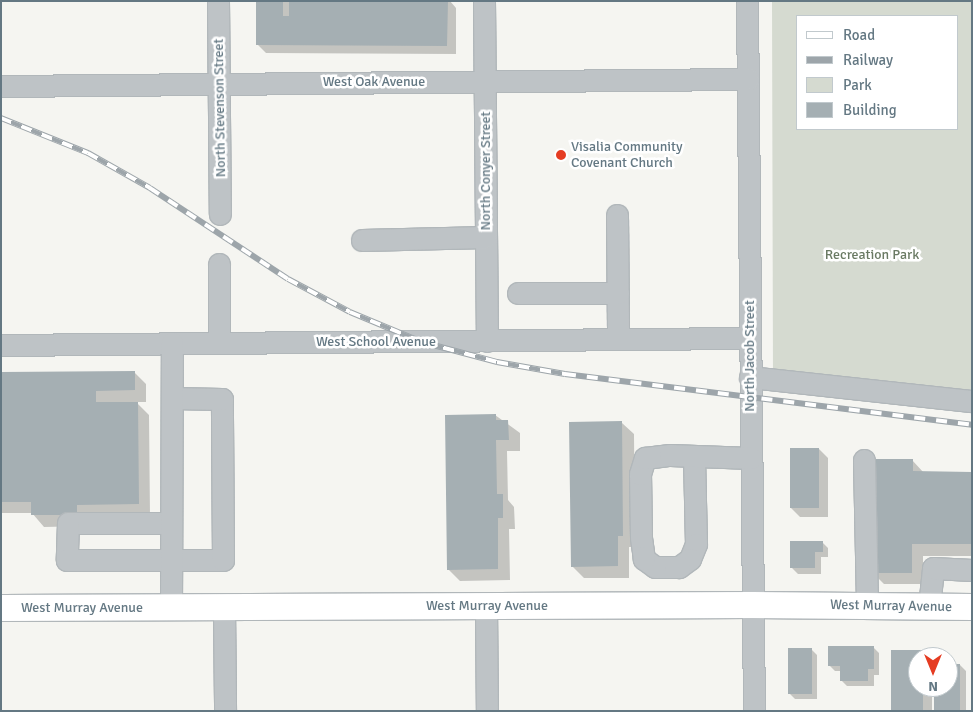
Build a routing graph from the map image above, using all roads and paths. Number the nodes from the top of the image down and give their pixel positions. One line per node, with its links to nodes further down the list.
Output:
1 (218, 1): 6 (street, North Stevenson Street)
2 (484, 1): 5 (street, North Conyer Street)
3 (747, 1): 4 (street, North Jacob Street)
4 (748, 79): 5 (street, West Oak Avenue); 15 (street, North Jacob Street)
5 (485, 82): 6 (street, West Oak Avenue); 10 (street, North Conyer Street)
6 (220, 83): 7 (street, West Oak Avenue); 8 (street, North Stevenson Street)
7 (1, 86)
8 (220, 214)
9 (617, 215): 14 (street)
10 (486, 237): 11 (street); 17 (street, North Conyer Street)
11 (362, 240)
12 (219, 264): 19 (street)
13 (518, 293): 14 (street)
14 (618, 293): 16 (street)
15 (750, 338): 16 (street, West School Avenue); 21 (street, North Jacob Street)
16 (618, 339): 17 (street, West School Avenue)
17 (487, 341): 19 (street, West School Avenue)
18 (172, 343): 19 (street, West School Avenue); 20 (street, West School Avenue); 22 (street)
19 (219, 343)
20 (1, 345)
21 (750, 377): 23 (street); 25 (street, North Jacob Street)
22 (172, 398): 27 (street); 28 (street)
23 (972, 401)
24 (694, 456): 24 (street); 25 (street)
25 (751, 458): 30 (street, North Jacob Street)
26 (864, 460): 32 (street)
27 (171, 523): 28 (street); 28 (street)
28 (171, 560): 36 (street)
29 (972, 570): 33 (street)
30 (752, 605): 31 (main road, West Murray Avenue); 32 (main road, West Murray Avenue); 40 (street, North Jacob Street)
31 (486, 606): 37 (main road, West Murray Avenue); 39 (street)
32 (867, 606): 33 (main road, West Murray Avenue)
33 (929, 607): 34 (main road, West Murray Avenue)
34 (972, 607)
35 (1, 608): 36 (main road, West Murray Avenue)
36 (171, 608): 37 (main road, West Murray Avenue)
37 (224, 608): 38 (street)
38 (225, 711)
39 (487, 711)
40 (754, 711)

